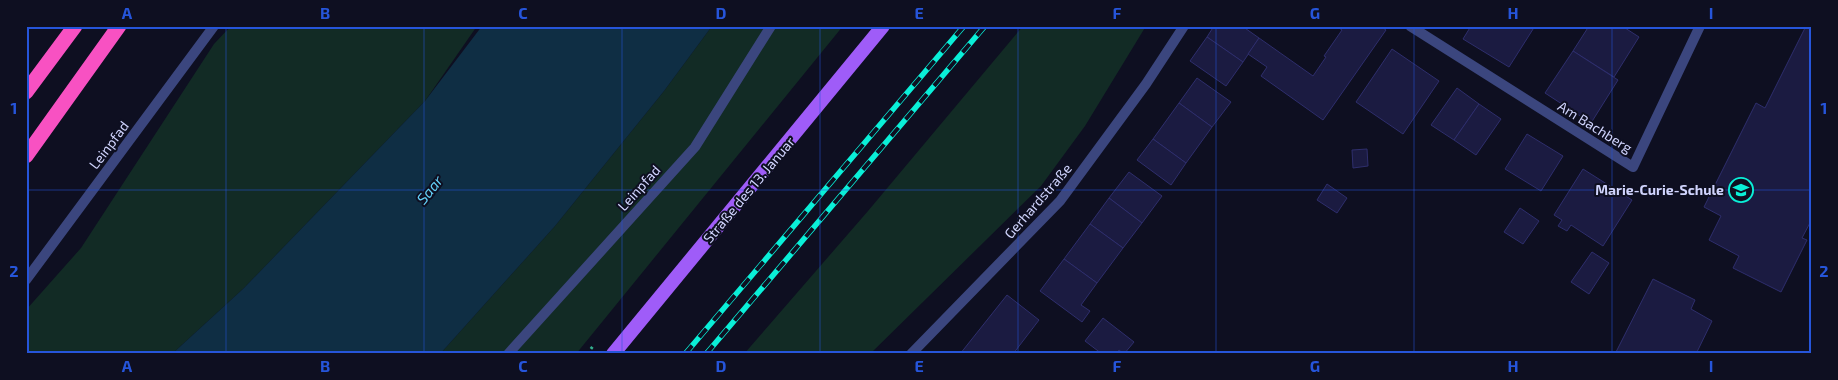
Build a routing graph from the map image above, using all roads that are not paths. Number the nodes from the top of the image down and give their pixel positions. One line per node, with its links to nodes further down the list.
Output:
1 (75, 26): 9 (highway)
2 (119, 26): 10 (highway)
3 (214, 26): 11 (street, Leinpfad)
4 (771, 26): 12 (street, Leinpfad)
5 (883, 26): 13 (main road, Straße des 13. Januar)
6 (1184, 26): 14 (street, Gerhardstraße)
7 (1410, 26): 8 (street, Am Bachberg)
8 (1700, 26)
9 (26, 92)
10 (26, 156)
11 (26, 280)
12 (508, 354)
13 (613, 354)
14 (912, 354)

